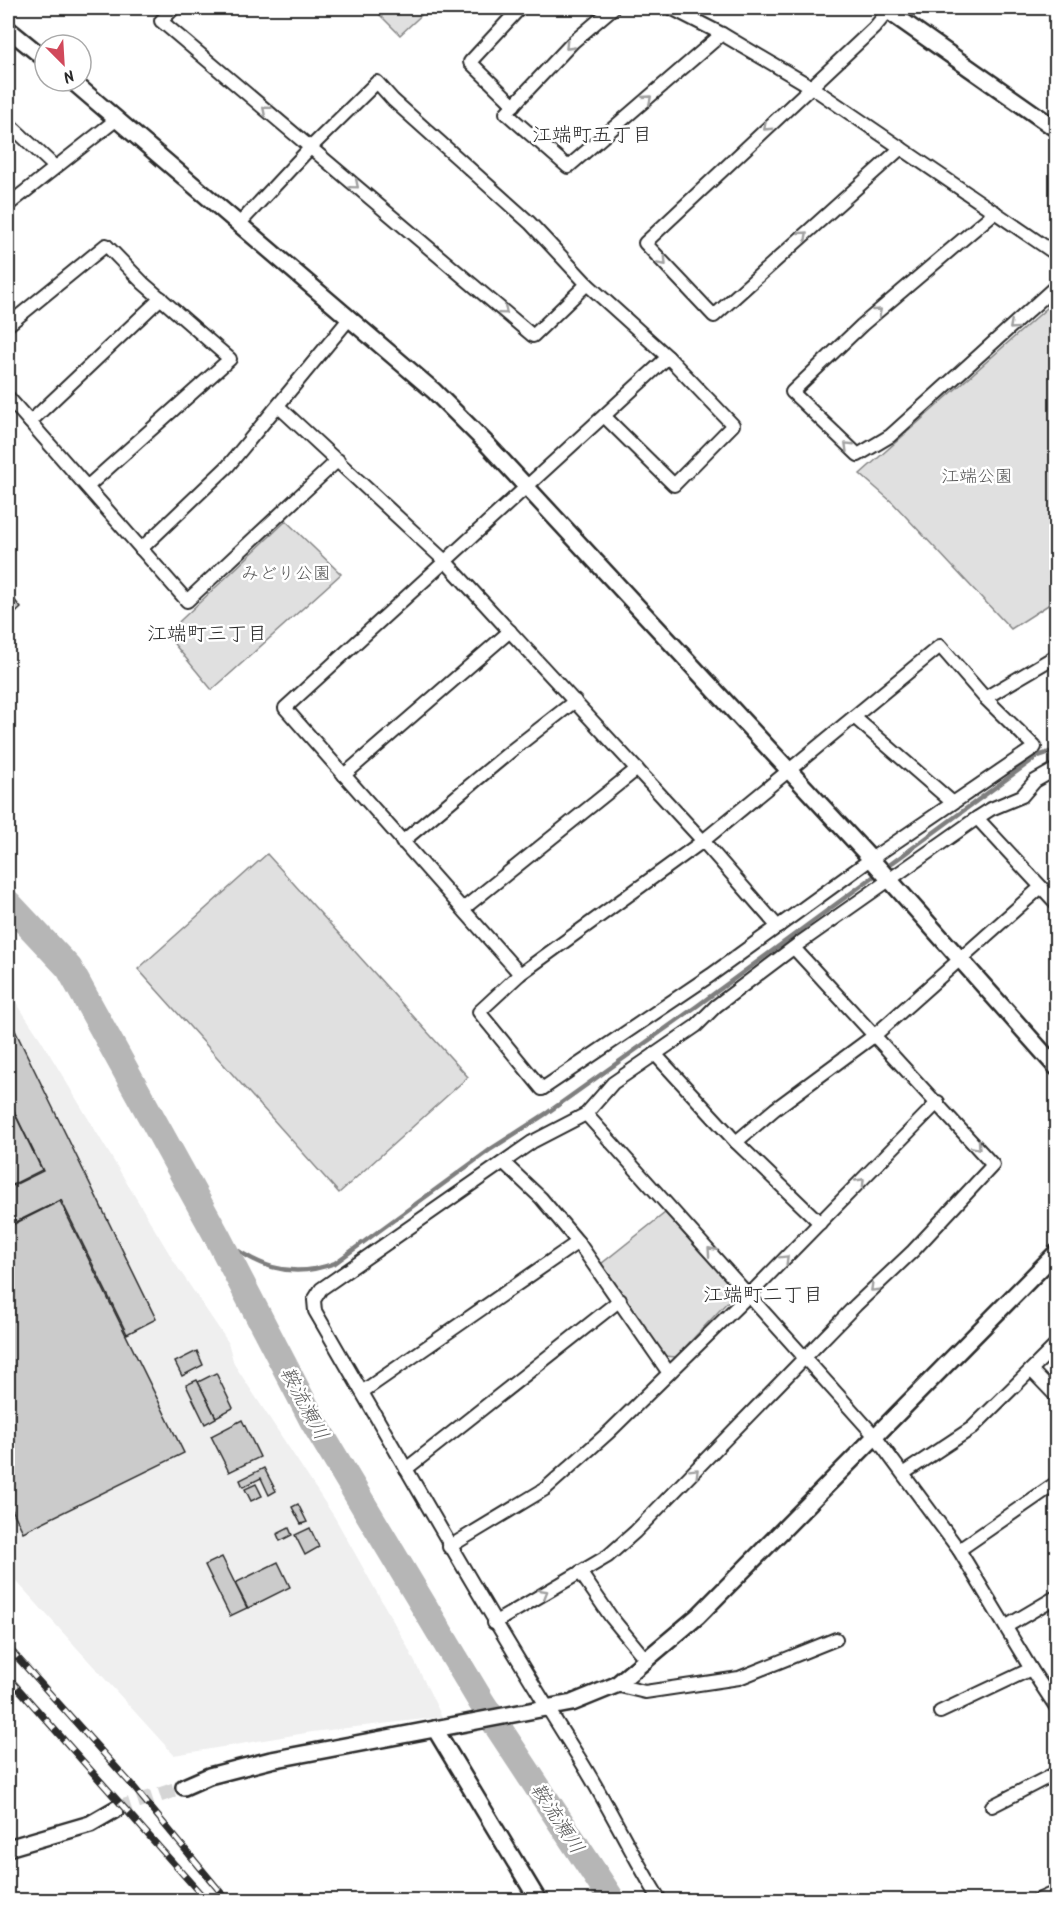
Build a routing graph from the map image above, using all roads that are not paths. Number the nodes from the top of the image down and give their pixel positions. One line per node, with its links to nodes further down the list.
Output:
1 (174, 8): 15 (street, one-way to 1)
2 (520, 8): 11 (street)
3 (613, 8): 11 (street, one-way to 11)
4 (671, 8): 7 (street)
5 (888, 8): 9 (street); 14 (street)
6 (8, 29): 8 (street)
7 (722, 34): 9 (street); 11 (street, one-way to 7)
8 (33, 49)
9 (810, 86): 16 (street); 16 (street, one-way to 16)
10 (86, 93): 12 (street)
11 (514, 105)
12 (117, 119): 17 (street); 20 (street)
13 (8, 123): 17 (street)
14 (1056, 129)
15 (311, 147): 20 (street); 22 (street, one-way to 22); 22 (street)
16 (901, 148): 19 (street)
17 (55, 167): 18 (street)
18 (8, 205)
19 (995, 212): 21 (street); 23 (street, one-way to 19)
20 (240, 223): 25 (street)
21 (1056, 254)
22 (587, 284): 27 (street)
23 (1056, 286)
24 (161, 298): 26 (street); 31 (street); 34 (street)
25 (349, 319): 29 (street); 33 (street)
26 (8, 325)
27 (668, 357): 30 (street); 30 (street)
28 (8, 397): 31 (street)
29 (278, 406): 32 (street); 35 (street)
30 (604, 416): 33 (street)
31 (30, 422): 34 (street)
32 (338, 460): 35 (street); 36 (street)
33 (527, 485): 36 (street); 44 (street)
34 (88, 486): 35 (street)
35 (141, 549)
36 (446, 562): 37 (street); 45 (street)
37 (510, 631): 40 (street); 45 (street)
38 (1056, 656): 39 (street)
39 (985, 698): 41 (street); 46 (street)
40 (575, 701): 42 (street); 49 (street)
41 (854, 717): 44 (street); 46 (street)
42 (637, 769): 48 (street); 54 (street)
43 (1056, 769): 47 (street)
44 (787, 771): 48 (street); 50 (street)
45 (344, 775): 49 (street)
46 (952, 802): 50 (street)
47 (977, 818): 51 (street); 52 (street)
48 (703, 841): 55 (street); 58 (street)
49 (402, 842): 54 (street)
50 (872, 861): 51 (street); 55 (street)
51 (889, 880): 56 (street); 57 (street)
52 (1041, 886): 53 (street); 57 (street)
53 (1056, 903)
54 (463, 909): 58 (street)
55 (778, 927): 58 (street)
56 (795, 948): 59 (street); 60 (street)
57 (960, 959): 59 (street); 61 (street)
58 (520, 974)
59 (875, 1035): 62 (street); 64 (street)
60 (655, 1054): 63 (street); 64 (street)
61 (1056, 1067)
62 (938, 1102): 66 (street, one-way to 62); 72 (street, one-way to 72)
63 (586, 1114): 65 (street); 69 (street, one-way to 63)
64 (736, 1142): 66 (street)
65 (504, 1163): 67 (street); 75 (street)
66 (820, 1223): 69 (street, one-way to 66)
67 (578, 1242): 70 (street); 75 (street)
68 (1056, 1252): 77 (street)
69 (750, 1294): 72 (street); 74 (street)
70 (620, 1300): 74 (street); 78 (street)
71 (1056, 1345): 73 (street)
72 (805, 1357): 77 (street); 83 (street, one-way to 72)
73 (1031, 1370): 76 (street); 79 (street)
74 (669, 1372): 81 (street)
75 (362, 1392): 78 (street)
76 (1056, 1396)
77 (874, 1435): 79 (street); 88 (street)
78 (406, 1468): 81 (street)
79 (904, 1473): 82 (street)
80 (1056, 1483): 82 (street)
81 (449, 1546): 85 (street)
82 (959, 1550): 86 (street)
83 (580, 1572): 85 (street, one-way to 83); 88 (street)
84 (1056, 1598): 86 (street)
85 (494, 1623): 92 (street)
86 (1007, 1626): 89 (street)
87 (836, 1639): 90 (street)
88 (647, 1662): 90 (street)
89 (1031, 1669): 91 (street); 93 (street)
90 (616, 1685): 92 (street)
91 (1056, 1707)
92 (542, 1709): 94 (street); 102 (street)
93 (940, 1712)
94 (435, 1729): 96 (street); 101 (street)
95 (1056, 1773): 97 (street)
96 (184, 1787)
97 (992, 1806)
98 (116, 1809): 99 (street)
99 (8, 1848)
100 (1056, 1892): 103 (street)
101 (538, 1900)
102 (660, 1900)
103 (1038, 1900)

